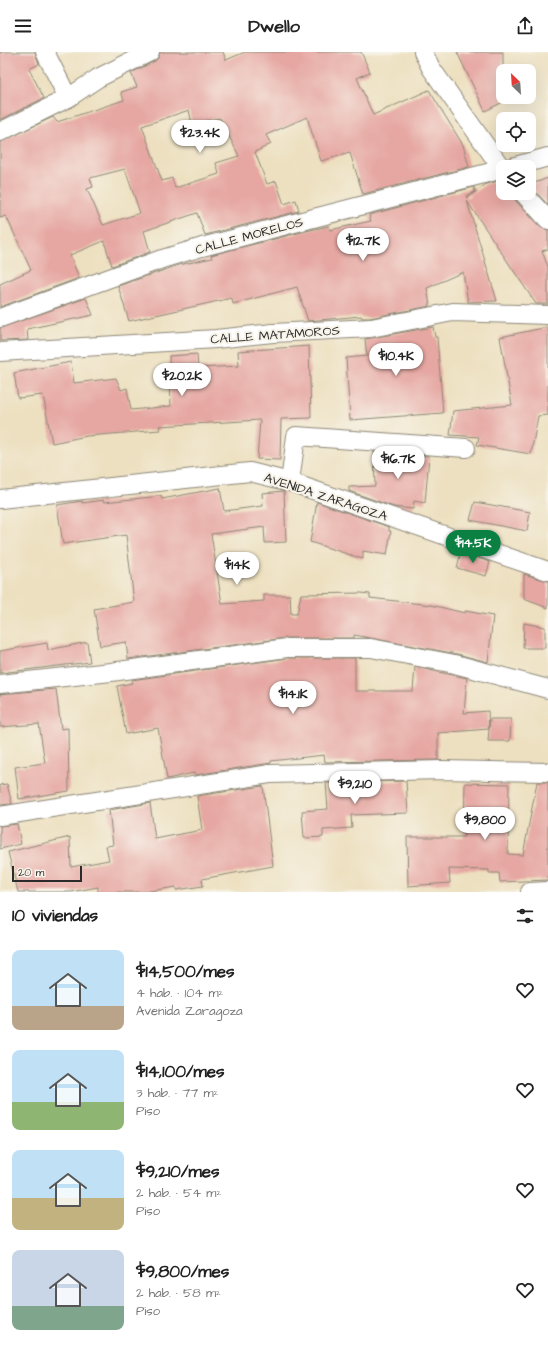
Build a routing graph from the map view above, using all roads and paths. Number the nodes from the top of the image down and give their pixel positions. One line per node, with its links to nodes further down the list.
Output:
1 (45, 52): 4 (street)
2 (150, 52): 4 (street)
3 (423, 52): 7 (street)
4 (68, 98): 5 (street)
5 (0, 132)
6 (548, 157): 8 (street, CALLE MORELOS)
7 (498, 160)
8 (536, 160)
9 (496, 171): 13 (street, CALLE MORELOS)
10 (529, 200): 11 (street)
11 (548, 220)
12 (548, 315): 14 (street, CALLE MATAMOROS)
13 (0, 318)
14 (0, 352)
15 (466, 448): 16 (street)
16 (290, 482): 17 (street, AVENIDA ZARAGOZA); 18 (street, AVENIDA ZARAGOZA)
17 (0, 499)
18 (548, 571)
19 (0, 684): 20 (street)
20 (548, 690)
21 (548, 772): 22 (street)
22 (0, 816)
23 (548, 891): 24 (street)
24 (530, 892)

